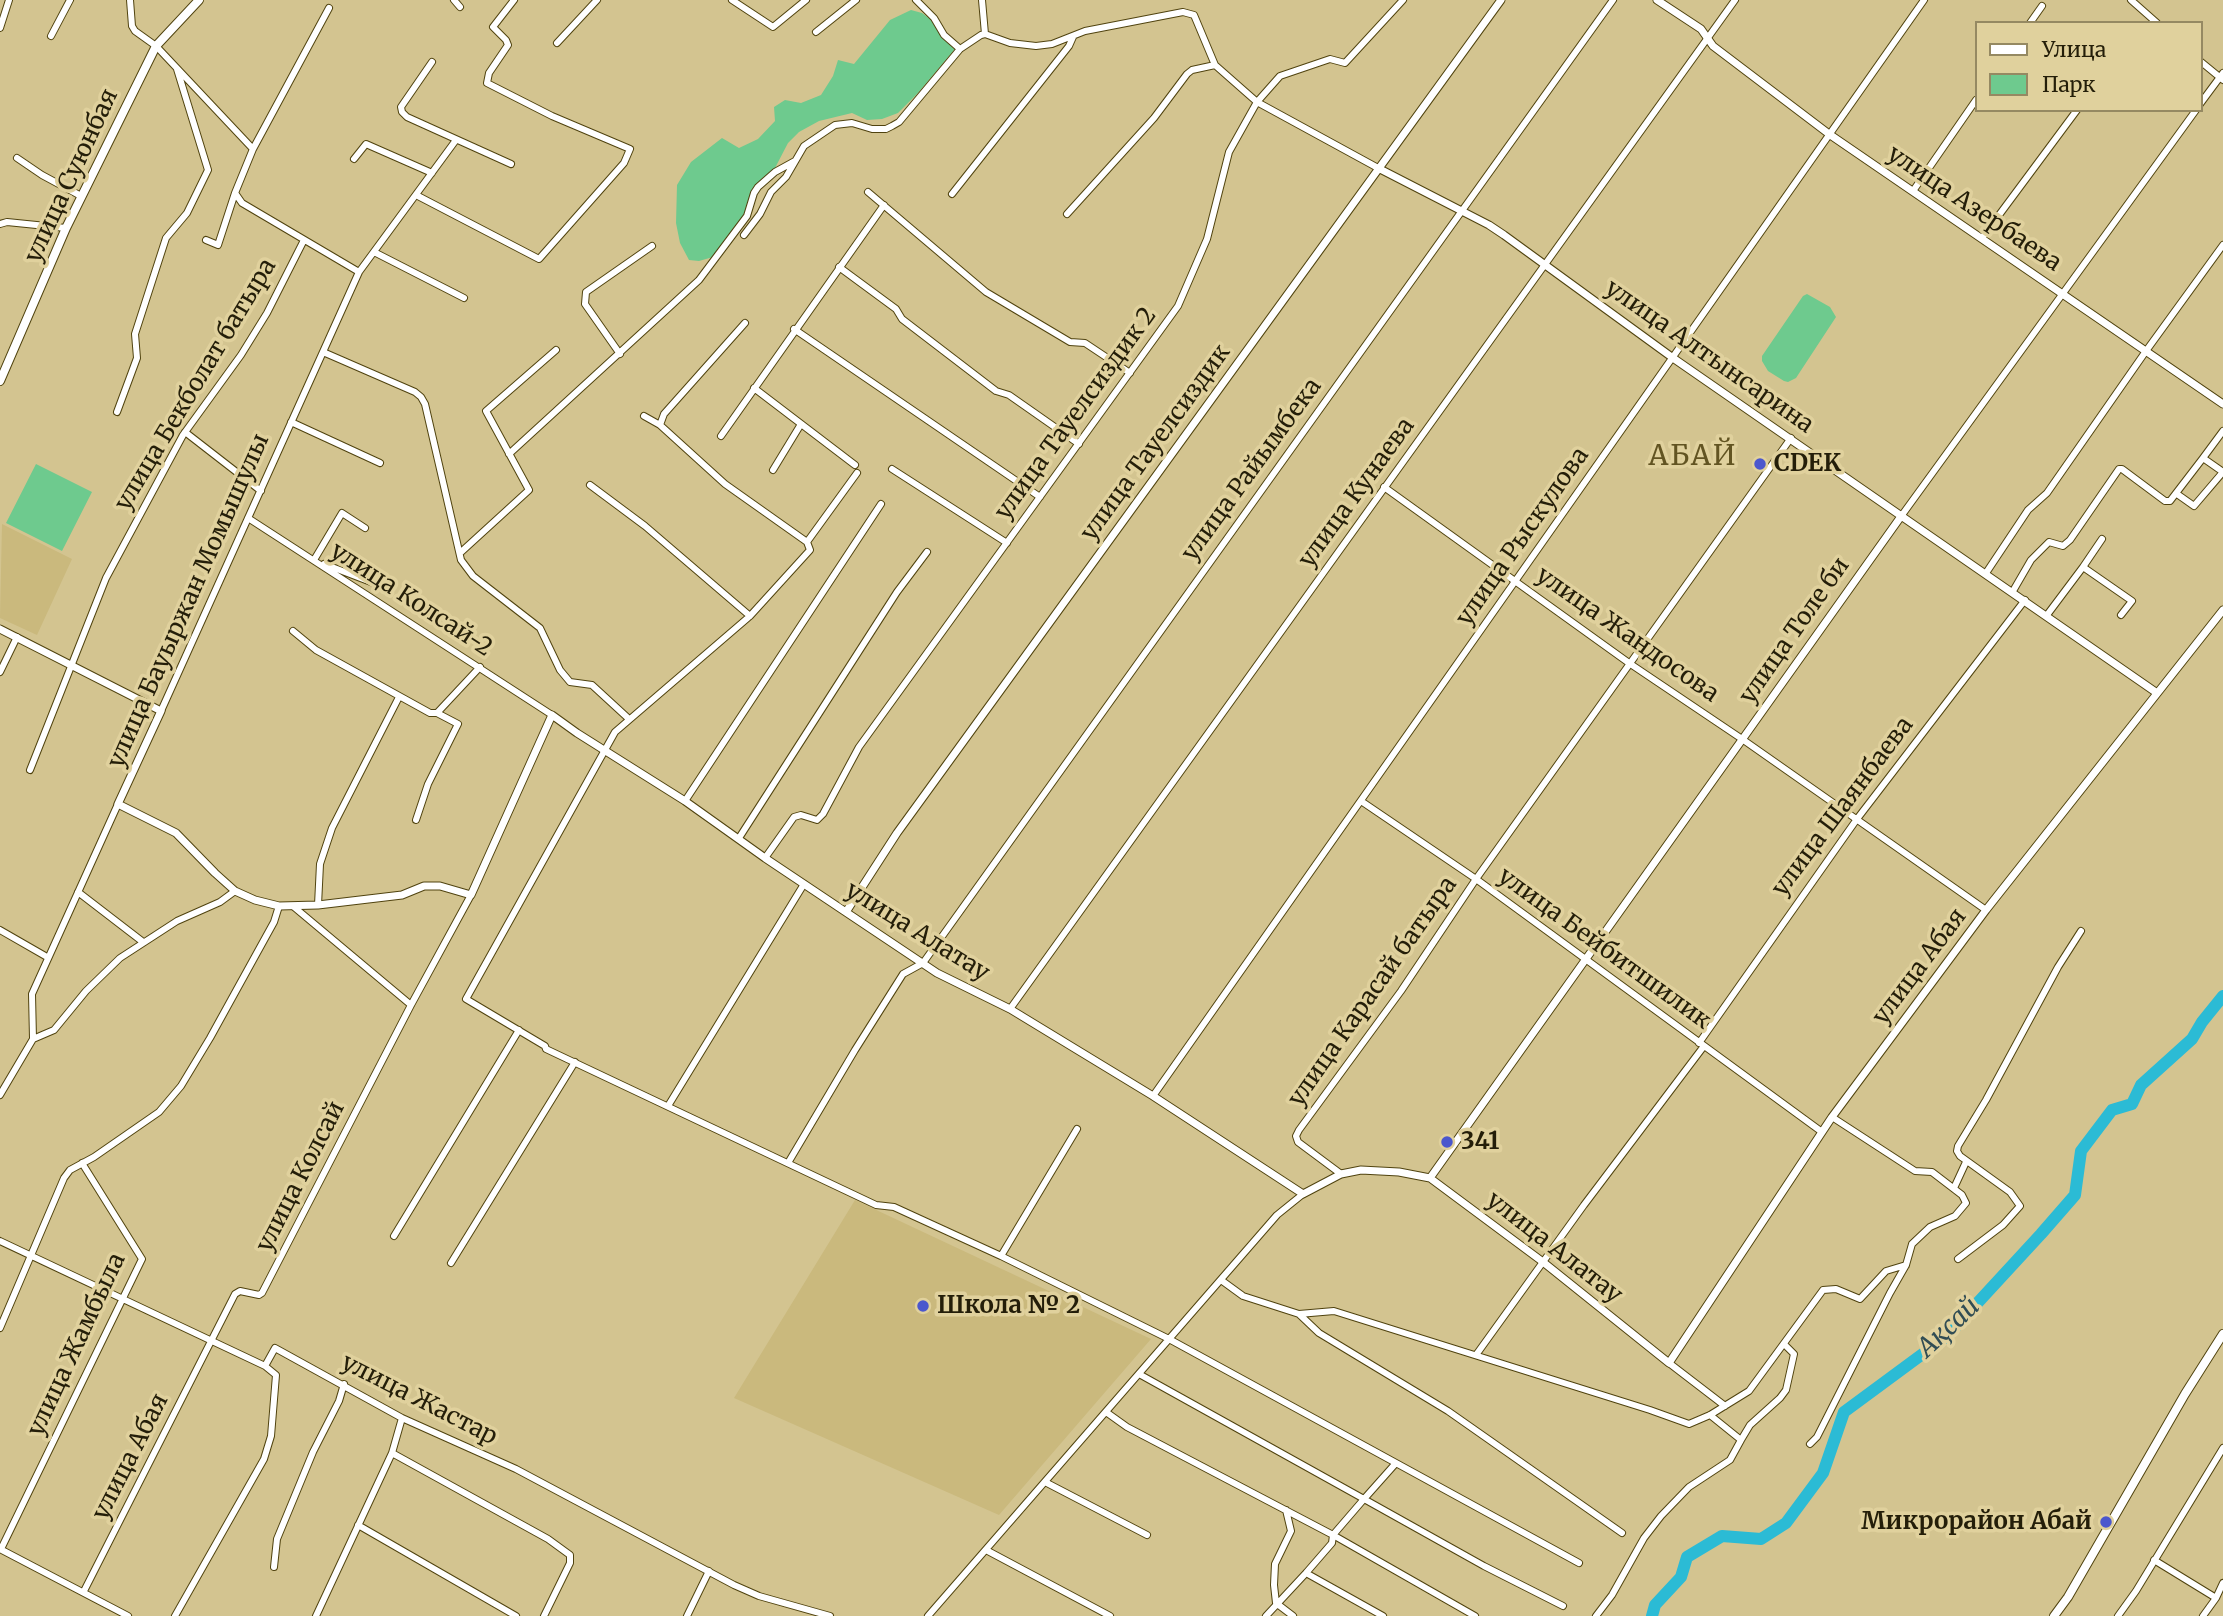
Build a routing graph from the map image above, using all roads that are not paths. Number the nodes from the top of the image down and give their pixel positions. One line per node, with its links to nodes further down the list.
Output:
1 (0, 0): 20 (street)
2 (70, 0): 29 (street)
3 (130, 0): 33 (street)
4 (199, 0): 33 (main road, улица Суюнбая)
5 (454, 0): 23 (street)
6 (514, 0): 59 (street)
7 (597, 0): 32 (street)
8 (732, 0): 9 (street)
9 (806, 0)
10 (856, 0): 27 (street)
11 (916, 0): 34 (street)
12 (982, 0): 28 (street)
13 (1403, 0): 40 (street, улица Тауелсиздик 2)
14 (1501, 0): 52 (street, улица Тауелсиздик)
15 (1614, 0): 61 (street, улица Райымбека)
16 (1657, 0): 31 (street, улица Азербаева)
17 (1735, 0): 31 (street, улица Кунаева)
18 (1924, 0): 45 (street, улица Рыскулова)
19 (2131, 0): 25 (street)
20 (8, 2): 26 (street)
21 (2042, 6): 24 (street)
22 (329, 8): 47 (street)
23 (460, 8)
24 (2031, 21)
25 (2155, 21)
26 (0, 28)
27 (816, 33)
28 (985, 34): 30 (street); 34 (street)
29 (51, 36)
30 (1073, 37): 37 (street); 57 (street)
31 (1708, 39): 45 (street, улица Азербаева); 72 (street, улица Кунаева)
32 (557, 43)
33 (156, 46): 38 (street); 58 (main road, улица Суюнбая)
34 (960, 49): 50 (street)
35 (432, 62): 46 (street)
36 (2202, 62): 39 (street)
37 (1215, 65): 40 (street, улица Алтынсарина); 62 (street)
38 (177, 69): 47 (street); 88 (street)
39 (2222, 77): 41 (street)
40 (1257, 102): 52 (street, улица Алтынсарина); 84 (street, улица Тауелсиздик 2)
41 (2202, 102)
42 (1974, 103): 54 (street)
43 (2076, 112): 66 (street)
44 (2195, 112): 75 (street, улица Толе би)
45 (1829, 134): 54 (street, улица Азербаева); 83 (street, улица Рыскулова)
46 (456, 140): 51 (street); 53 (street, улица Бауыржан Момышулы)
47 (253, 149): 56 (street)
48 (17, 158): 58 (street)
49 (354, 159): 53 (street)
50 (795, 161): 65 (street); 82 (street)
51 (510, 164)
52 (1378, 168): 61 (street, улица Алтынсарина); 162 (street, улица Тауелсиздик)
53 (432, 173): 59 (street, улица Бауыржан Момышулы)
54 (1913, 191): 66 (street, улица Азербаева)
55 (868, 192): 60 (street)
56 (235, 193): 67 (street); 68 (street)
57 (952, 194)
58 (81, 195): 64 (main road, улица Суюнбая)
59 (416, 195): 71 (street, улица Бауыржан Момышулы)
60 (884, 205): 73 (street); 84 (street)
61 (1461, 211): 72 (street, улица Алтынсарина); 168 (street, улица Райымбека)
62 (1067, 214)
63 (0, 224): 64 (street)
64 (66, 229): 85 (main road, улица Суюнбая)
65 (744, 235)
66 (1982, 238): 75 (street, улица Азербаева)
67 (206, 240)
68 (304, 240): 74 (street); 94 (street, улица Бекболат батыра)
69 (2223, 245): 80 (street)
70 (652, 246): 82 (street)
71 (374, 252): 74 (street, улица Бауыржан Момышулы); 76 (street)
72 (1546, 265): 83 (street, улица Алтынсарина); 106 (street, улица Кунаева)
73 (839, 267): 78 (street); 97 (street)
74 (359, 272): 81 (street, улица Бауыржан Момышулы)
75 (2063, 293): 80 (street, улица Азербаева); 111 (street, улица Толе би)
76 (464, 298)
77 (745, 323): 92 (street)
78 (794, 329): 86 (street); 109 (street)
79 (556, 350): 98 (street)
80 (2146, 351): 87 (street, улица Азербаева); 121 (street)
81 (323, 352): 90 (street, улица Бауыржан Момышулы); 118 (street)
82 (620, 354): 98 (street)
83 (1673, 358): 96 (street, улица Алтынсарина); 122 (street, улица Рыскулова)
84 (1130, 373): 97 (street, улица Тауелсиздик 2)
85 (0, 381)
86 (754, 388): 91 (street); 95 (street)
87 (2223, 404)
88 (117, 412)
89 (644, 416): 92 (street)
90 (291, 422): 100 (street); 107 (street, улица Бауыржан Момышулы)
91 (801, 424): 101 (street); 103 (street)
92 (660, 425): 115 (street)
93 (2223, 430): 99 (street)
94 (185, 432): 107 (street); 134 (street, улица Бекболат батыра)
95 (720, 436)
96 (1791, 438): 111 (street, улица Алтынсарина); 133 (street, улица Карасай батыра)
97 (1079, 444): 109 (street, улица Тауелсиздик 2)
98 (509, 454): 118 (street)
99 (2203, 458): 108 (street); 108 (street)
100 (380, 463)
101 (855, 465)
102 (892, 469): 116 (street)
103 (773, 470)
104 (857, 473): 115 (street)
105 (590, 485): 129 (street)
106 (1384, 487): 122 (street, улица Жандосова); 170 (street, улица Кунаева)
107 (261, 491): 112 (street, улица Бауыржан Момышулы)
108 (2177, 494): 124 (street)
109 (1040, 497): 116 (street, улица Тауелсиздик 2)
110 (881, 504): 146 (street)
111 (1902, 515): 121 (street, улица Алтынсарина); 143 (street, улица Толе би)
112 (248, 519): 119 (street, улица Колсай-2); 139 (street, улица Бауыржан Момышулы)
113 (365, 528): 119 (street)
114 (2102, 538): 120 (street)
115 (807, 542): 129 (street)
116 (1007, 543): 152 (street, улица Тауелсиздик 2)
117 (927, 552): 151 (street)
118 (460, 553): 142 (street)
119 (313, 560): 123 (street); 135 (street, улица Колсай-2)
120 (2083, 567): 127 (street); 128 (street)
121 (1986, 573): 124 (street, улица Алтынсарина)
122 (1516, 580): 133 (street, улица Жандосова); 147 (street, улица Рыскулова)
123 (384, 587)
124 (2013, 591): 125 (street, улица Алтынсарина)
125 (2025, 600): 127 (street, улица Алтынсарина); 149 (street, улица Шаянбаева)
126 (2223, 610): 137 (street, улица Абая)
127 (2047, 615): 137 (street, улица Алтынсарина)
128 (2121, 615)
129 (750, 616): 142 (street)
130 (0, 629): 132 (street)
131 (293, 631): 138 (street)
132 (17, 637): 134 (street); 136 (street)
133 (1629, 663): 143 (street, улица Жандосова); 153 (street, улица Карасай батыра)
134 (72, 665): 139 (street); 145 (street, улица Бекболат батыра)
135 (481, 667): 140 (street); 141 (street, улица Колсай-2)
136 (0, 672)
137 (2157, 693): 161 (street, улица Абая)
138 (399, 697): 140 (street); 158 (street)
139 (161, 711): 148 (street, улица Бауыржан Момышулы)
140 (437, 713): 150 (street)
141 (552, 715): 144 (street, улица Алатау); 157 (street, улица Колсай)
142 (629, 719): 144 (street)
143 (1742, 738): 149 (street, улица Жандосова); 167 (street, улица Толе би)
144 (605, 750): 146 (street, улица Алатау); 171 (street)
145 (30, 770)
146 (685, 801): 151 (street, улица Алатау)
147 (1361, 801): 153 (street, улица Бейбитшилик); 176 (street, улица Рыскулова)
148 (118, 804): 155 (street); 156 (street, улица Бауыржан Момышулы)
149 (1857, 819): 161 (street, улица Жандосова); 173 (street, улица Шаянбаева)
150 (415, 820)
151 (739, 838): 152 (street, улица Алатау)
152 (765, 858): 154 (street, улица Алатау)
153 (1476, 878): 167 (street, улица Бейбитшилик); 184 (street, улица Карасай батыра)
154 (804, 884): 162 (street, улица Алатау); 177 (street)
155 (235, 891): 159 (street); 165 (street)
156 (78, 892): 165 (street); 166 (street, улица Бауыржан Момышулы)
157 (471, 895): 158 (street); 169 (street, улица Колсай)
158 (318, 905): 160 (street)
159 (279, 906): 160 (street); 182 (street)
160 (294, 907): 169 (street)
161 (1986, 910): 178 (street, улица Абая)
162 (846, 912): 168 (street, улица Алатау)
163 (0, 930): 166 (street)
164 (2081, 932): 181 (street)
165 (144, 943): 172 (street)
166 (47, 957): 172 (street, улица Бауыржан Момышулы)
167 (1585, 958): 173 (street, улица Бейбитшилик); 185 (street, улица Толе би)
168 (923, 963): 170 (street, улица Алатау); 183 (street, улица Райымбека)
169 (411, 1005): 202 (street, улица Колсай)
170 (1010, 1009): 176 (street, улица Алатау)
171 (519, 1030): 174 (street); 188 (street)
172 (33, 1039): 175 (street)
173 (1701, 1045): 180 (street, улица Бейбитшилик); 193 (street, улица Шаянбаева)
174 (575, 1062): 177 (street); 194 (street)
175 (0, 1095)
176 (1153, 1096): 187 (street, улица Алатау)
177 (668, 1106): 183 (street)
178 (1832, 1117): 180 (street, улица Абая); 186 (street)
179 (1077, 1129): 191 (street)
180 (1822, 1132): 205 (street, улица Абая)
181 (1966, 1162): 186 (street); 192 (street)
182 (82, 1163): 190 (street); 197 (street, улица Жамбыла)
183 (788, 1163): 191 (street)
184 (1341, 1174): 185 (street, улица Алатау); 187 (street)
185 (1430, 1178): 193 (street, улица Алатау)
186 (1954, 1188): 195 (street)
187 (1303, 1194): 196 (street)
188 (394, 1236)
189 (0, 1241): 190 (street)
190 (31, 1256): 197 (street); 199 (street)
191 (1001, 1256): 201 (street)
192 (1958, 1259)
193 (1543, 1262): 204 (street, улица Шаянбаева); 205 (street, улица Алатау)
194 (451, 1263)
195 (1906, 1265): 203 (street); 214 (street)
196 (1221, 1280): 198 (street); 201 (street)
197 (122, 1299): 202 (street); 225 (street, улица Жамбыла)
198 (1299, 1314): 204 (street); 222 (street)
199 (0, 1328)
200 (2223, 1334): 251 (main road)
201 (1170, 1339): 207 (street); 217 (street)
202 (212, 1341): 206 (street); 233 (street, улица Абая)
203 (1784, 1344): 209 (street); 213 (street)
204 (1476, 1355): 211 (street)
205 (1670, 1363): 209 (street, улица Алатау)
206 (265, 1366): 208 (street, улица Жастар); 238 (street)
207 (1139, 1374): 210 (street); 219 (street)
208 (344, 1384): 212 (street, улица Жастар); 229 (street)
209 (1725, 1406): 211 (street)
210 (1106, 1412): 218 (street); 220 (street)
211 (1710, 1415): 213 (street)
212 (402, 1418): 216 (street); 230 (street, улица Жастар)
213 (1741, 1440): 250 (street)
214 (1810, 1444)
215 (2223, 1448): 227 (street)
216 (392, 1453): 221 (street); 241 (street)
217 (1396, 1463): 219 (street); 228 (street)
218 (1045, 1482): 223 (street); 226 (street)
219 (1364, 1499): 224 (street); 236 (street)
220 (1286, 1510): 224 (street); 235 (street)
221 (358, 1525): 239 (street); 240 (street)
222 (1622, 1533)
223 (1147, 1535)
224 (1333, 1535): 231 (street); 249 (street)
225 (0, 1549): 233 (street)
226 (986, 1550): 244 (street); 245 (street)
227 (2154, 1560): 234 (street); 252 (street)
228 (1579, 1563)
229 (274, 1567)
230 (709, 1572): 242 (street); 243 (street, улица Жастар)
231 (1306, 1573): 235 (street); 248 (street)
232 (2223, 1583): 234 (street)
233 (84, 1591): 237 (street)
234 (2216, 1598): 253 (street)
235 (1276, 1603): 246 (street); 247 (street)
236 (1563, 1606)
237 (128, 1616)
238 (174, 1616)
239 (316, 1616)
240 (516, 1616)
241 (544, 1616)
242 (687, 1616)
243 (830, 1616)
244 (930, 1616)
245 (1110, 1616)
246 (1266, 1616)
247 (1293, 1616)
248 (1383, 1616)
249 (1475, 1616)
250 (1596, 1616)
251 (2054, 1616)
252 (2118, 1616)
253 (2203, 1616)

